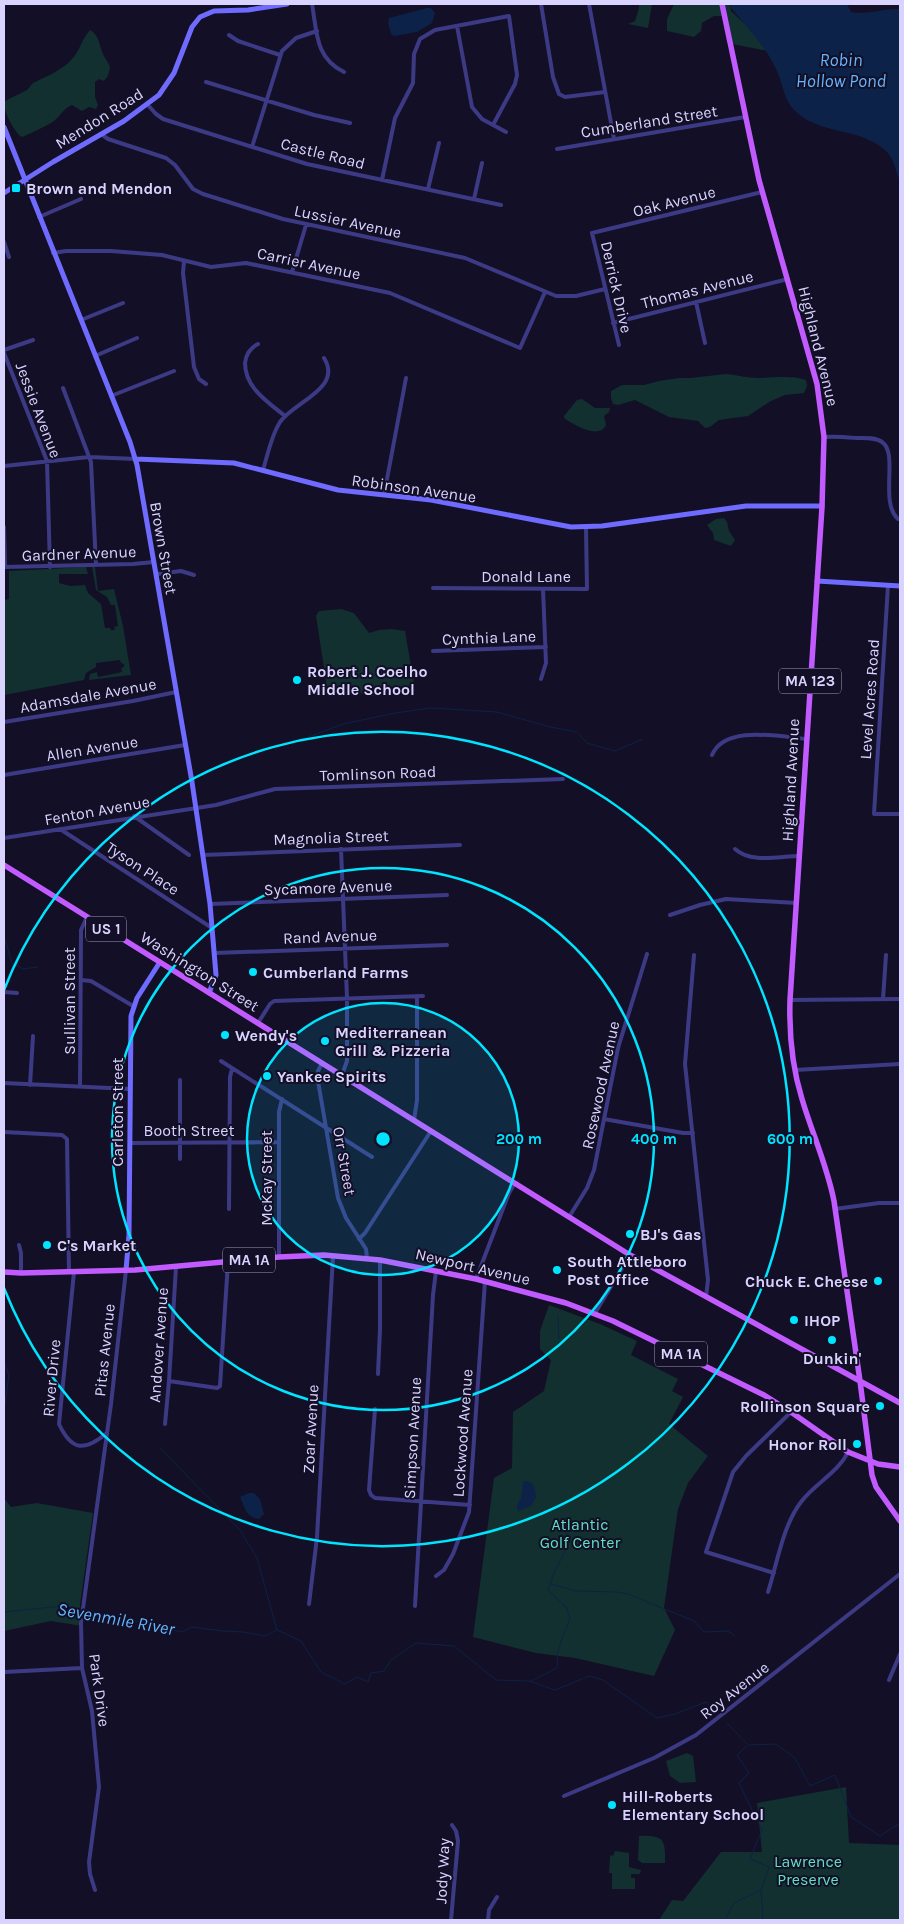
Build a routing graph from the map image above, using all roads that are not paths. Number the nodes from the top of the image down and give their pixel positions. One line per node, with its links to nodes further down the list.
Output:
1 (287, 4): 14 (street, Mendon Road)
2 (312, 4): 7 (street)
3 (590, 4): 12 (street)
4 (722, 4): 15 (main road, Highland Avenue / MA 123)
5 (541, 5): 12 (street)
6 (457, 26): 17 (street); 17 (street); 27 (street)
7 (317, 31): 9 (street); 10 (street)
8 (229, 34): 9 (street)
9 (280, 55): 13 (street)
10 (344, 72)
11 (206, 82): 13 (street)
12 (605, 92): 21 (street)
13 (266, 100): 16 (street); 23 (street)
14 (147, 104): 20 (street, Mendon Road); 23 (street, Castle Road)
15 (745, 117): 21 (street, Cumberland Street); 29 (main road, Highland Avenue / MA 123)
16 (350, 123)
17 (493, 125): 19 (street)
18 (4, 127): 26 (street, Brown Street)
19 (506, 132)
20 (101, 134): 26 (street, Mendon Road); 35 (street, Lussier Avenue)
21 (614, 139): 24 (street, Cumberland Street)
22 (439, 144): 28 (street)
23 (252, 147): 27 (street, Castle Road)
24 (558, 149)
25 (482, 163): 32 (street)
26 (24, 180): 30 (street, Mendon Road); 34 (street, Brown Street)
27 (382, 180): 28 (street, Castle Road)
28 (428, 189): 32 (street, Castle Road)
29 (762, 192): 36 (street, Oak Avenue); 42 (main road, Highland Avenue / MA 123)
30 (4, 193)
31 (81, 199): 34 (street)
32 (474, 199): 33 (street, Castle Road)
33 (502, 205)
34 (39, 217): 38 (street, Brown Street)
35 (306, 225): 41 (street); 44 (street, Lussier Avenue)
36 (592, 233): 43 (street, Derrick Drive)
37 (4, 242): 39 (street)
38 (53, 253): 40 (street, Carrier Avenue); 47 (street, Brown Street)
39 (9, 257)
40 (184, 261): 41 (street, Carrier Avenue); 59 (street)
41 (292, 272): 44 (street, Carrier Avenue)
42 (788, 279): 45 (street, Thomas Avenue); 63 (main road, Highland Avenue / MA 123)
43 (605, 289): 44 (street, Lussier Avenue); 48 (street, Derrick Drive)
44 (545, 292)
45 (696, 302): 48 (street, Thomas Avenue); 51 (street)
46 (123, 303): 47 (street)
47 (80, 320): 55 (street, Brown Street)
48 (613, 323): 53 (street, Derrick Drive)
49 (137, 338): 55 (street)
50 (32, 340): 54 (street)
51 (705, 343)
52 (258, 344): 62 (street)
53 (619, 346)
54 (4, 352): 66 (street, Jessie Avenue)
55 (95, 356): 61 (street, Brown Street)
56 (324, 358): 62 (street)
57 (174, 371): 61 (street)
58 (406, 378): 69 (street)
59 (206, 384)
60 (63, 388): 64 (street)
61 (111, 396): 65 (street, Brown Street)
62 (285, 416): 68 (street)
63 (824, 437): 70 (main road, Highland Avenue / MA 123); 71 (street)
64 (89, 457): 65 (street, Robinson Avenue); 66 (street, Robinson Avenue); 75 (street)
65 (136, 459): 68 (street, Robinson Avenue); 74 (street, Brown Street)
66 (47, 461): 67 (street, Robinson Avenue); 76 (street, Jessie Avenue)
67 (4, 466)
68 (264, 470): 69 (street, Robinson Avenue)
69 (384, 495): 73 (street, Robinson Avenue)
70 (822, 506): 73 (street, Robinson Avenue); 80 (main road, Highland Avenue / MA 123)
71 (898, 519)
72 (4, 527): 77 (street)
73 (586, 528): 84 (street, Donald Lane)
74 (154, 562): 75 (street, Gardner Avenue); 78 (street, Brown Street)
75 (96, 565): 76 (street, Gardner Avenue)
76 (50, 566): 77 (street, Gardner Avenue)
77 (4, 567)
78 (157, 574): 79 (street); 88 (street, Brown Street)
79 (194, 576)
80 (817, 581): 81 (street); 90 (main road, Highland Avenue / MA 123)
81 (888, 585): 82 (street); 96 (street, Level Acres Road)
82 (900, 586)
83 (433, 588): 84 (street, Donald Lane)
84 (543, 589): 85 (street)
85 (546, 647): 86 (street, Cynthia Lane); 87 (street)
86 (433, 651)
87 (541, 679)
88 (176, 692): 89 (street, Adamsdale Avenue); 91 (street, Brown Street)
89 (4, 722)
90 (807, 739): 92 (street); 105 (main road, Highland Avenue / MA 123)
91 (184, 745): 93 (street, Allen Avenue); 95 (street, Brown Street)
92 (712, 755)
93 (4, 775)
94 (563, 778): 95 (street, Tomlinson Road)
95 (195, 807): 97 (street, Fenton Avenue); 104 (street, Brown Street)
96 (900, 814)
97 (134, 816): 98 (street, Fenton Avenue); 103 (street)
98 (60, 829): 99 (street, Fenton Avenue); 113 (street, Tyson Place)
99 (4, 838)
100 (460, 845): 101 (street, Magnolia Street)
101 (341, 849): 104 (street, Magnolia Street); 108 (street)
102 (734, 849): 105 (street)
103 (189, 855)
104 (203, 855): 110 (street, Brown Street)
105 (800, 856): 109 (main road, Highland Avenue / MA 123)
106 (4, 865): 112 (main road, Washington Street / US 1)
107 (447, 895): 108 (street, Sycamore Avenue)
108 (343, 899): 110 (street, Sycamore Avenue); 115 (street)
109 (797, 903): 111 (street); 130 (main road, Highland Avenue / MA 123)
110 (210, 904): 113 (street, Brown Street)
111 (670, 916)
112 (87, 917): 120 (main road, Washington Street / US 1); 121 (street, Sullivan Street)
113 (212, 928): 116 (street, Brown Street)
114 (448, 945): 115 (street, Rand Avenue)
115 (345, 948): 116 (street, Rand Avenue); 127 (street)
116 (214, 953): 124 (street, Brown Street)
117 (647, 954): 146 (street, Rosewood Avenue)
118 (694, 955): 151 (street)
119 (886, 955): 128 (street)
120 (160, 962): 124 (main road, Washington Street / US 1); 131 (street, Carleton Street)
121 (81, 980): 131 (street); 143 (street, Sullivan Street)
122 (4, 992): 123 (street)
123 (17, 992)
124 (209, 992): 132 (main road, Washington Street / US 1)
125 (417, 996): 126 (street); 127 (street); 147 (street)
126 (423, 996)
127 (347, 998): 132 (street); 139 (street)
128 (883, 999): 129 (street); 130 (street)
129 (900, 999)
130 (790, 1000): 138 (main road, Highland Avenue / MA 123)
131 (133, 1006): 144 (street, Carleton Street)
132 (258, 1023): 135 (main road, Washington Street / US 1)
133 (33, 1036): 142 (street)
134 (221, 1061): 137 (street)
135 (322, 1063): 139 (main road, Washington Street / US 1); 148 (street, Orr Street)
136 (900, 1064): 138 (street)
137 (232, 1068): 145 (street); 153 (street)
138 (795, 1070): 161 (main road, Highland Avenue / MA 123)
139 (342, 1075): 147 (main road, Washington Street / US 1)
140 (180, 1080): 152 (street)
141 (4, 1083): 142 (street)
142 (30, 1085): 143 (street)
143 (80, 1087): 144 (street)
144 (130, 1089): 155 (street, Carleton Street)
145 (282, 1099): 148 (street); 154 (street, McKay Street)
146 (604, 1119): 151 (street); 162 (street, Rosewood Avenue)
147 (414, 1120): 149 (main road, Washington Street / US 1)
148 (326, 1126): 156 (street); 163 (street, Orr Street)
149 (431, 1131): 158 (main road, Washington Street / US 1); 163 (street)
150 (4, 1132): 175 (street)
151 (693, 1133): 180 (street)
152 (180, 1142): 153 (street, Booth Street); 155 (street, Booth Street); 157 (street)
153 (230, 1142): 154 (street, Booth Street); 160 (street)
154 (279, 1142): 167 (street, McKay Street)
155 (130, 1143): 172 (street, Carleton Street)
156 (372, 1157)
157 (180, 1159)
158 (515, 1183): 162 (main road, Washington Street / US 1); 178 (street)
159 (900, 1203): 161 (street)
160 (229, 1209)
161 (835, 1209): 184 (main road, Highland Avenue / MA 123)
162 (570, 1217): 165 (main road, Washington Street / US 1)
163 (359, 1239): 168 (street, Orr Street)
164 (18, 1245): 176 (street)
165 (630, 1255): 180 (main road, Washington Street / US 1); 181 (street)
166 (333, 1256): 167 (main road, Newport Avenue / MA 1A); 168 (main road, Newport Avenue / MA 1A); 200 (street, Zoar Avenue)
167 (279, 1257): 170 (main road, Newport Avenue / MA 1A)
168 (367, 1258): 169 (main road, Newport Avenue / MA 1A)
169 (380, 1260): 173 (main road, Newport Avenue / MA 1A); 182 (street)
170 (228, 1262): 171 (main road, Newport Avenue / MA 1A); 183 (street)
171 (176, 1267): 172 (main road, Newport Avenue / MA 1A); 183 (street, Andover Avenue)
172 (126, 1270): 175 (main road, Newport Avenue / MA 1A); 189 (street, Pitas Avenue)
173 (436, 1271): 178 (main road, Newport Avenue / MA 1A); 193 (street, Simpson Avenue)
174 (4, 1272): 176 (main road, Newport Avenue / MA 1A)
175 (71, 1272): 176 (main road, Newport Avenue / MA 1A); 189 (street, River Drive)
176 (21, 1273): 177 (main road, Newport Avenue / MA 1A)
177 (4, 1276)
178 (476, 1279): 179 (main road, Newport Avenue / MA 1A)
179 (485, 1282): 181 (main road, Newport Avenue / MA 1A); 194 (street, Lockwood Avenue)
180 (706, 1297): 184 (main road, Washington Street / US 1)
181 (595, 1313): 187 (main road, Newport Avenue / MA 1A)
182 (378, 1374)
183 (170, 1381): 188 (street, Andover Avenue)
184 (860, 1381): 185 (main road, Washington Street / US 1); 191 (main road, Highland Avenue / MA 123)
185 (900, 1403)
186 (375, 1409): 193 (street)
187 (791, 1412): 190 (main road, Newport Avenue / MA 1A); 196 (street)
188 (165, 1424)
189 (107, 1433): 203 (street, Park Drive)
190 (848, 1452): 191 (main road, Newport Avenue / MA 1A); 196 (street)
191 (870, 1461): 192 (main road, MA 1A); 195 (main road, MA 123)
192 (900, 1467)
193 (421, 1501): 194 (street); 201 (street, Simpson Avenue)
194 (470, 1505): 198 (street, Lockwood Avenue)
195 (900, 1521)
196 (774, 1573): 199 (street)
197 (900, 1574): 206 (street, Roy Avenue)
198 (436, 1576)
199 (768, 1592)
200 (310, 1604)
201 (415, 1606)
202 (900, 1654): 205 (street)
203 (82, 1668): 204 (street); 208 (street, Park Drive)
204 (4, 1672)
205 (888, 1680)
206 (564, 1796)
207 (452, 1825): 210 (street, Jody Way)
208 (95, 1890)
209 (497, 1897): 211 (street)
210 (451, 1920)
211 (488, 1920)

